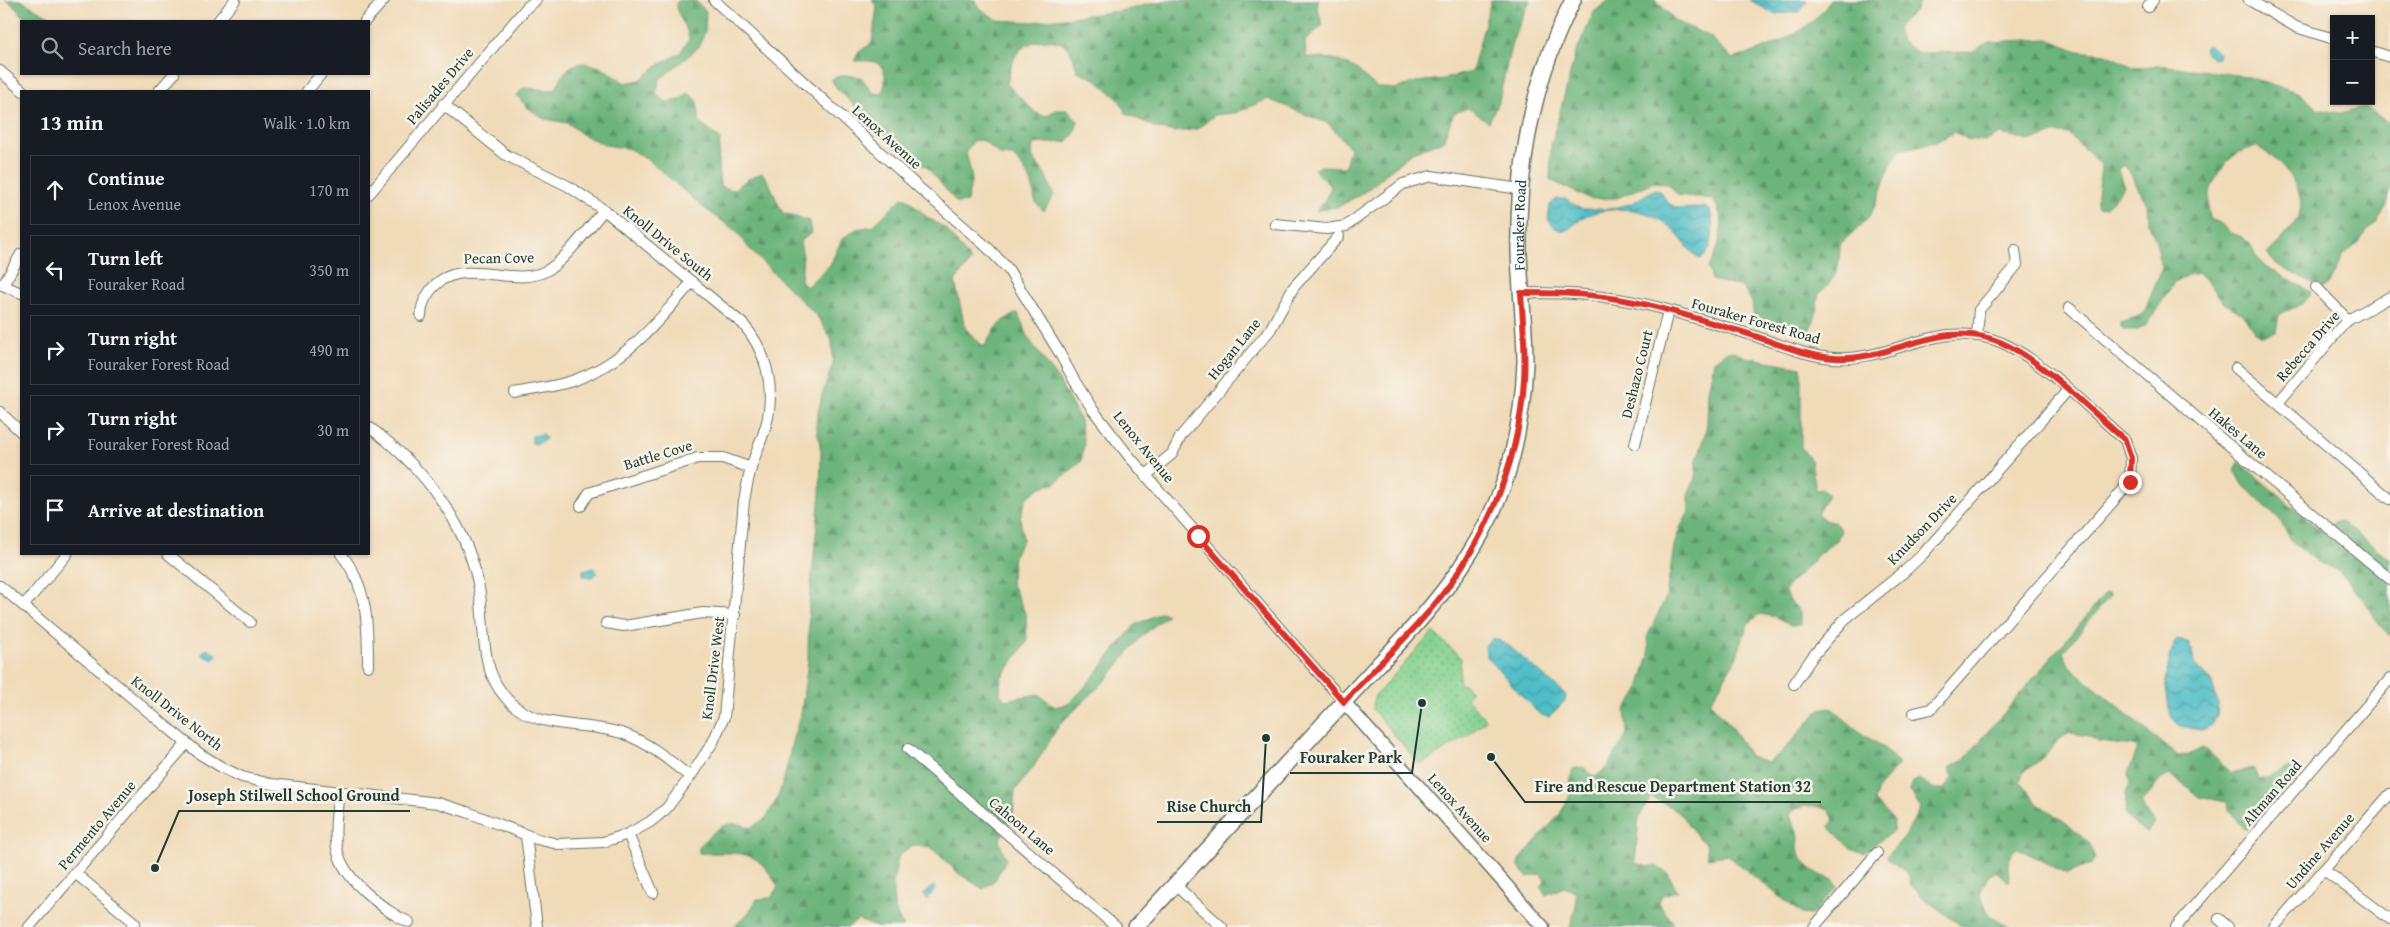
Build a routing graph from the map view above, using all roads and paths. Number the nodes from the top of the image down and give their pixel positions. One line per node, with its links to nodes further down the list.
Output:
1 (235, 0): 7 (street)
2 (384, 0): 8 (street)
3 (536, 0): 18 (street, Palisades Drive)
4 (714, 0): 46 (street, Lenox Avenue)
5 (1573, 0): 19 (main road, Fouraker Road)
6 (2250, 0): 9 (street)
7 (219, 20)
8 (367, 20)
9 (2330, 38)
10 (2375, 52): 11 (street)
11 (2390, 58)
12 (0, 71): 15 (street)
13 (173, 75): 16 (street)
14 (320, 75): 17 (street)
15 (23, 90)
16 (160, 90)
17 (308, 90)
18 (444, 104): 20 (street, Palisades Drive); 21 (street, Knoll Drive South)
19 (1520, 189): 22 (street); 29 (main road, Fouraker Road)
20 (370, 193)
21 (604, 210): 26 (street, Knoll Drive South); 34 (street, Pecan Cove)
22 (1275, 224)
23 (1339, 236): 46 (street, Hogan Lane)
24 (2016, 250): 36 (street)
25 (20, 256): 27 (street)
26 (692, 282): 39 (street); 45 (street, Knoll Drive South)
27 (1, 284): 30 (street)
28 (2316, 288): 35 (street)
29 (1521, 293): 33 (street, Fouraker Forest Road); 61 (main road, Fouraker Road)
30 (20, 294)
31 (2390, 297): 35 (street, Rebecca Drive)
32 (2069, 308): 52 (street, Hakes Lane)
33 (1668, 311): 36 (street, Fouraker Forest Road); 44 (street, Deshazo Court)
34 (421, 316)
35 (2348, 320): 40 (street, Rebecca Drive)
36 (1977, 336): 38 (street, Fouraker Forest Road)
37 (2236, 368): 40 (street)
38 (2068, 390): 60 (street, Knudson Drive); 62 (street, Fouraker Forest Road)
39 (515, 393)
40 (2278, 403): 47 (street)
41 (0, 412): 43 (street)
42 (370, 428): 65 (street)
43 (20, 431)
44 (1635, 444)
45 (751, 468): 48 (street, Battle Cove); 55 (street, Knoll Drive West)
46 (1145, 476): 61 (street, Lenox Avenue)
47 (2390, 499)
48 (581, 506)
49 (66, 555): 54 (street)
50 (169, 555): 56 (street)
51 (342, 555): 58 (street)
52 (2390, 579)
53 (0, 586): 54 (street, Knoll Drive North)
54 (24, 605): 63 (street, Knoll Drive North)
55 (735, 615): 57 (street); 65 (street, Knoll Drive West)
56 (250, 622)
57 (606, 623)
58 (368, 666)
59 (2390, 679): 86 (street, Altman Road)
60 (1794, 684)
61 (1344, 702): 73 (main road, Fouraker Road); 84 (street, Lenox Avenue)
62 (1914, 713)
63 (187, 743): 66 (street, Knoll Drive North); 72 (street, Permento Avenue)
64 (908, 749): 81 (street, Cahoon Lane)
65 (690, 777): 68 (street, Knoll Drive West)
66 (339, 792): 69 (street, Knoll Drive North); 77 (street)
67 (2390, 794): 71 (street, Undine Avenue)
68 (628, 834): 69 (street, Knoll Drive North); 74 (street)
69 (526, 835): 80 (street)
70 (1877, 853): 85 (street)
71 (2324, 870): 76 (street); 88 (street, Undine Avenue)
72 (75, 873): 78 (street, Permento Avenue); 79 (street)
73 (1175, 885): 82 (main road, Fouraker Road); 83 (street)
74 (653, 894)
75 (2219, 919): 87 (street)
76 (2390, 920)
77 (409, 922)
78 (29, 927)
79 (131, 927)
80 (537, 927)
81 (1116, 927)
82 (1136, 927)
83 (1222, 927)
84 (1543, 927)
85 (1814, 927)
86 (2176, 927)
87 (2228, 927)
88 (2274, 927)

